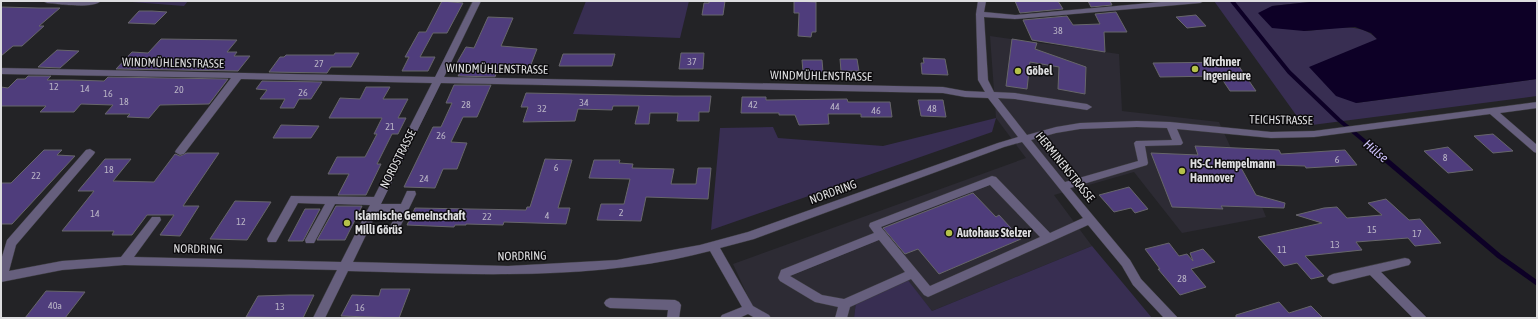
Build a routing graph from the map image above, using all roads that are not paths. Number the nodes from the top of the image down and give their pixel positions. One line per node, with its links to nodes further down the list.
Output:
1 (47, 1): 2 (street)
2 (97, 1)
3 (477, 1): 9 (street, NORDSTRASSE)
4 (982, 1): 6 (street, HERMINENSTRASSE)
5 (1200, 1): 6 (street)
6 (980, 14): 10 (street, HERMINENSTRASSE)
7 (1, 71): 8 (street, WINDMÜHLENSTRASSE)
8 (238, 76): 9 (street, WINDMÜHLENSTRASSE); 18 (street)
9 (438, 80): 10 (street, WINDMÜHLENSTRASSE); 22 (street, NORDSTRASSE)
10 (991, 95): 12 (street, WINDMÜHLENSTRASSE); 15 (street, HERMINENSTRASSE)
11 (1537, 105): 13 (street, TEICHSTRASSE)
12 (1087, 108)
13 (1492, 111): 14 (street, TEICHSTRASSE); 16 (street)
14 (1170, 125): 15 (street, TEICHSTRASSE); 19 (street)
15 (1024, 138): 19 (street, HERMINENSTRASSE); 31 (street, NORDRING)
16 (1537, 150)
17 (90, 152): 37 (street)
18 (180, 152)
19 (1064, 186): 24 (street, HERMINENSTRASSE)
20 (411, 194): 23 (street)
21 (332, 200): 22 (street); 29 (street); 30 (street)
22 (375, 204): 23 (street); 34 (street, NORDSTRASSE)
23 (404, 208): 26 (street)
24 (1091, 219): 28 (street); 47 (street, HERMINENSTRASSE)
25 (156, 220): 32 (street)
26 (395, 227)
27 (881, 234): 28 (street); 36 (street); 40 (street)
28 (1047, 237): 36 (street)
29 (272, 239)
30 (310, 240)
31 (714, 246): 34 (street, NORDRING); 41 (street)
32 (124, 261): 34 (street, NORDRING); 37 (street, NORDRING)
33 (1405, 262): 35 (street)
34 (344, 266): 42 (street, NORDSTRASSE)
35 (1372, 270): 38 (street); 48 (street)
36 (913, 273): 40 (street)
37 (1, 277)
38 (1333, 279)
39 (610, 303): 43 (street)
40 (845, 304): 46 (street)
41 (749, 309): 44 (street); 45 (street)
42 (319, 318)
43 (673, 318)
44 (726, 318)
45 (765, 318)
46 (841, 318)
47 (1172, 318)
48 (1421, 318)

